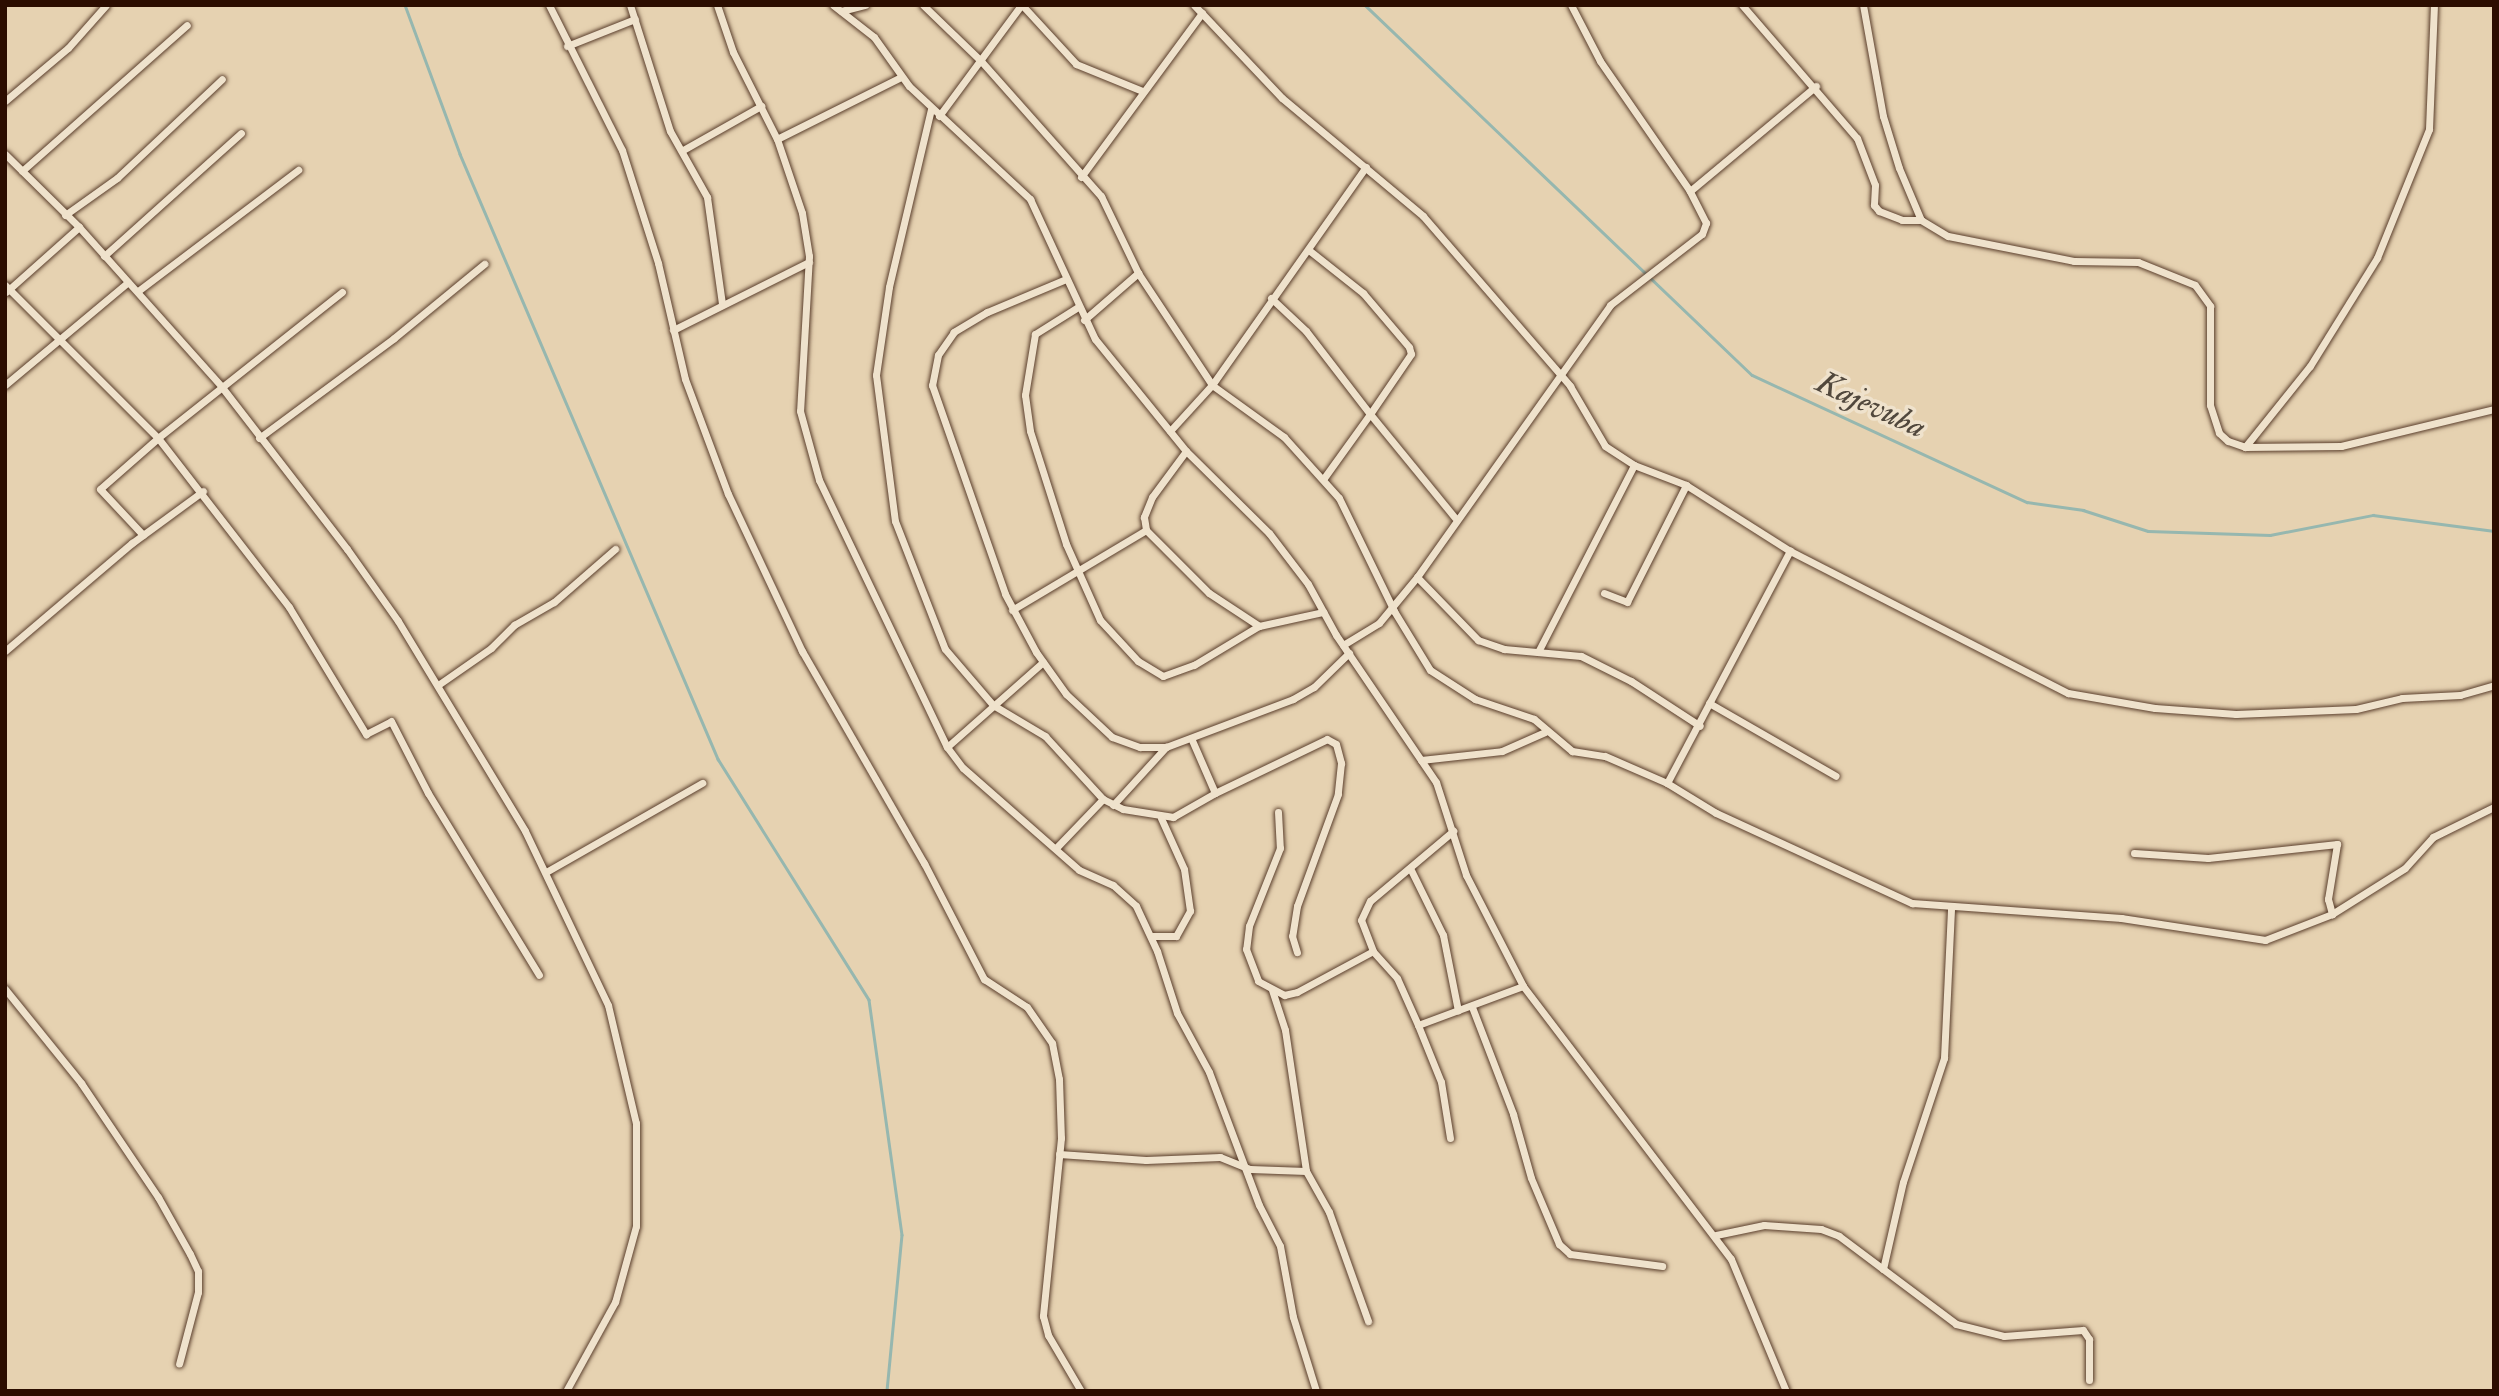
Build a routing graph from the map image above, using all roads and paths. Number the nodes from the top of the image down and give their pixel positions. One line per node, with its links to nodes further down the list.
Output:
1 (106, 5): 24 (street)
2 (549, 5): 18 (street)
3 (630, 5): 16 (street)
4 (716, 5): 25 (street)
5 (833, 5): 14 (street)
6 (866, 5): 14 (street)
7 (923, 5): 19 (street)
8 (1021, 5): 19 (street); 23 (street)
9 (1194, 5): 15 (street)
10 (1571, 5): 36 (street)
11 (1742, 5): 22 (street)
12 (1863, 5): 38 (street)
13 (2434, 5): 65 (street)
14 (841, 11): 20 (street)
15 (1202, 13): 23 (street); 32 (street)
16 (635, 19): 18 (street); 30 (street)
17 (187, 25): 34 (street)
18 (566, 46): 54 (street)
19 (981, 61): 27 (street); 35 (street)
20 (901, 76): 26 (street); 29 (street)
21 (222, 79): 37 (street)
22 (1816, 86): 36 (street); 38 (street)
23 (1142, 91): 35 (street)
24 (5, 101)
25 (761, 106): 29 (street); 30 (street)
26 (931, 109): 27 (street); 91 (street)
27 (939, 116): 45 (street)
28 (241, 133): 41 (street)
29 (777, 139): 42 (street)
30 (683, 150): 51 (street)
31 (5, 154): 34 (street)
32 (1366, 167): 40 (street); 56 (street)
33 (298, 170): 48 (street)
34 (22, 171): 37 (street)
35 (1081, 177): 44 (street)
36 (1690, 191): 56 (street)
37 (65, 215): 39 (street)
38 (1921, 220): 65 (street)
39 (79, 227): 41 (street); 47 (street)
40 (1310, 251): 50 (street); 61 (street)
41 (104, 256): 46 (street)
42 (809, 262): 51 (street); 95 (street)
43 (484, 264): 64 (street)
44 (1138, 274): 53 (street); 58 (street)
45 (1066, 279): 52 (street); 80 (street)
46 (128, 282): 48 (street); 55 (street)
47 (7, 289): 55 (street)
48 (138, 292): 59 (street)
49 (342, 292): 59 (street)
50 (1271, 298): 58 (street); 61 (street)
51 (722, 304): 54 (street)
52 (1078, 307): 53 (street); 76 (street)
53 (1084, 320): 62 (street)
54 (673, 330): 125 (street)
55 (60, 341): 57 (street); 63 (street)
56 (1559, 374): 67 (street); 71 (street)
57 (5, 385)
58 (1212, 385): 62 (street); 68 (street)
59 (221, 386): 63 (street); 64 (street)
60 (2494, 410): 65 (street)
61 (1370, 414): 68 (street); 71 (street)
62 (1170, 431): 66 (street)
63 (158, 438): 70 (street); 73 (street)
64 (259, 438): 88 (street)
65 (2245, 447)
66 (1186, 451): 72 (street); 81 (street)
67 (1634, 465): 69 (street); 84 (street)
68 (1324, 478): 79 (street)
69 (1686, 485): 75 (street); 78 (street)
70 (203, 491): 73 (street); 117 (street)
71 (1455, 518): 77 (street)
72 (1146, 530): 76 (street); 82 (street)
73 (143, 535): 85 (street)
74 (615, 549): 88 (street)
75 (1790, 551): 89 (street); 90 (street)
76 (1077, 570): 80 (street); 82 (street)
77 (1417, 577): 79 (street); 84 (street)
78 (1604, 593)
79 (1391, 605): 83 (street); 93 (street)
80 (1012, 610): 87 (street)
81 (1323, 612): 82 (street); 83 (street)
82 (1259, 626)
83 (1343, 645): 86 (street)
84 (1539, 650): 92 (street)
85 (5, 651)
86 (1349, 653): 94 (street); 97 (street)
87 (1043, 662): 91 (street); 96 (street)
88 (438, 685): 111 (street)
89 (2494, 685)
90 (1709, 703): 92 (street); 98 (street)
91 (993, 705): 95 (street); 102 (street)
92 (1700, 726): 100 (street)
93 (1545, 732): 97 (street); 100 (street)
94 (1192, 740): 96 (street); 101 (street)
95 (947, 747): 108 (street)
96 (1166, 747): 103 (street)
97 (1421, 760): 107 (street)
98 (1836, 776)
99 (702, 783): 111 (street)
100 (1667, 783): 112 (street)
101 (1215, 793): 106 (street); 116 (street)
102 (1103, 799): 103 (street); 108 (street)
103 (1113, 805): 106 (street)
104 (2494, 807): 113 (street)
105 (1278, 812): 120 (street)
106 (1161, 818): 114 (street)
107 (1453, 831): 110 (street); 118 (street)
108 (1056, 848): 114 (street)
109 (2134, 853): 113 (street)
110 (1410, 868): 115 (street); 122 (street)
111 (546, 872): 134 (street)
112 (1951, 907): 113 (street); 130 (street)
113 (2332, 914)
114 (1151, 936): 126 (street)
115 (1373, 951): 120 (street); 123 (street)
116 (1297, 952)
117 (539, 975)
118 (1523, 986): 121 (street); 128 (street)
119 (5, 989): 132 (street)
120 (1272, 990): 127 (street)
121 (1472, 1007): 122 (street); 129 (street)
122 (1458, 1011): 123 (street)
123 (1419, 1025): 124 (street)
124 (1450, 1138)
125 (1059, 1154): 126 (street); 135 (street)
126 (1243, 1164): 127 (street); 136 (street)
127 (1306, 1171): 131 (street)
128 (1716, 1235): 130 (street); 137 (street)
129 (1662, 1266)
130 (1883, 1269): 133 (street)
131 (1367, 1321)
132 (178, 1364)
133 (2089, 1380)
134 (566, 1391)
135 (1081, 1391)
136 (1316, 1391)
137 (1786, 1391)

